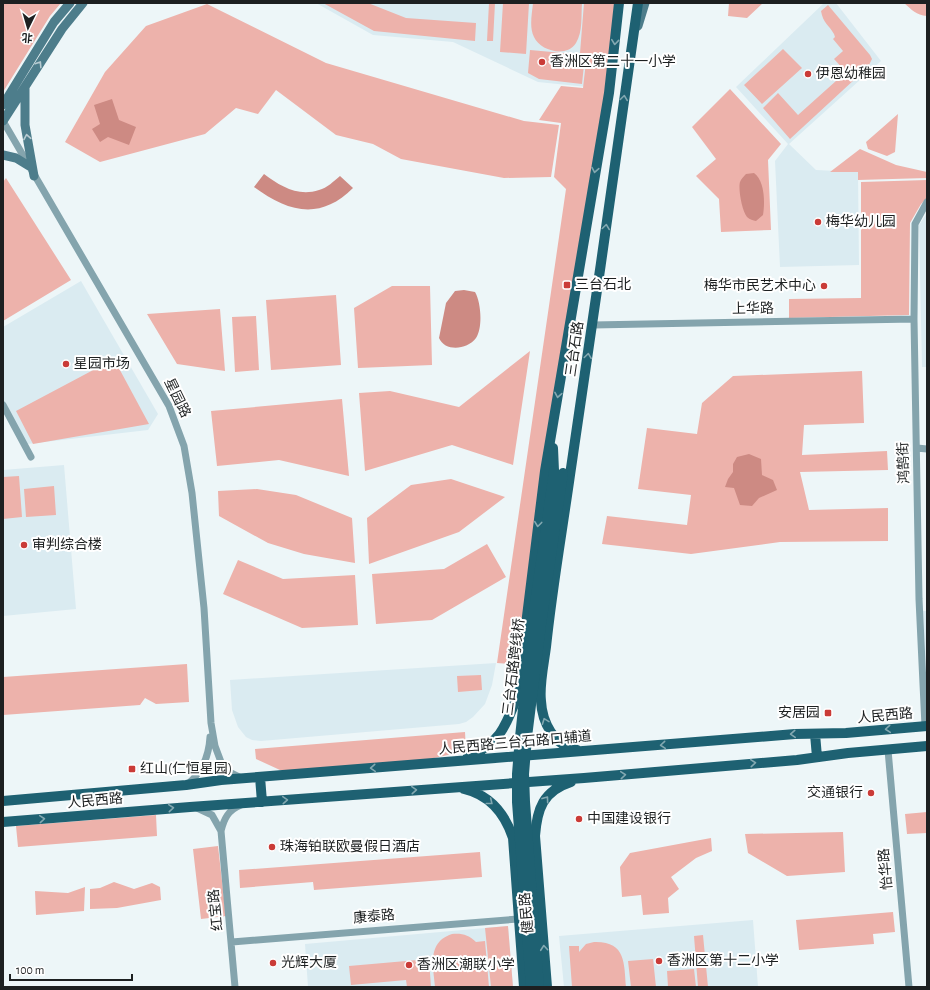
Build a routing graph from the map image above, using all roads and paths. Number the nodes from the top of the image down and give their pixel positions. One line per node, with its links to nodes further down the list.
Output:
1 (70, 3): 10 (main road)
2 (83, 3): 9 (main road, one-way to 2)
3 (615, 3): 7 (main road)
4 (619, 3): 7 (main road, 三台石路)
5 (638, 3): 8 (main road, 三台石路)
6 (645, 3): 8 (main road)
7 (617, 23): 19 (main road, 三台石路, one-way to 19)
8 (632, 47): 17 (main road, 三台石路, one-way to 8)
9 (25, 86): 11 (main road); 14 (main road, one-way to 9)
10 (3, 105)
11 (3, 121): 13 (street, 星园路)
12 (3, 155): 13 (main road)
13 (29, 166): 14 (street, 星园路)
14 (34, 176): 27 (street, 星园路)
15 (927, 202): 16 (street, 鸿鹄街)
16 (914, 319): 17 (street, 上华路); 21 (street, 鸿鹄街)
17 (593, 325): 20 (main road, 三台石路, one-way to 17)
18 (3, 405): 23 (street)
19 (552, 430): 24 (main road); 35 (main road, 三台石路, one-way to 35)
20 (577, 434): 24 (main road); 33 (main road, 三台石路, one-way to 20)
21 (917, 448): 22 (street); 25 (street, 鸿鹄街)
22 (927, 449)
23 (31, 457)
24 (558, 472): 51 (main road, 三台石路跨线桥, bridge); 52 (main road, 三台石路跨线桥, bridge)
25 (923, 599): 26 (street, 鸿鹄街)
26 (923, 607): 28 (street, 鸿鹄街)
27 (211, 723): 38 (street, 星园路); 39 (street, 星园路)
28 (926, 726): 29 (main road, 人民西路, one-way to 29)
29 (846, 733): 30 (main road, 人民西路三台石路口辅道)
30 (815, 734): 33 (main road, 人民西路三台石路口辅道, one-way to 33); 34 (main road)
31 (927, 746): 32 (main road)
32 (888, 750): 34 (main road); 54 (street, 怡华路)
33 (583, 752): 35 (main road, 人民西路三台石路口辅道)
34 (817, 757): 37 (main road, one-way to 34)
35 (453, 762): 36 (main road, 人民西路三台石路口辅道, one-way to 36)
36 (260, 777): 38 (main road, 人民西路三台石路口辅道); 42 (main road)
37 (584, 778): 40 (main road); 53 (main road, 健民路, one-way to 37)
38 (242, 779): 39 (main road, 人民西路三台石路口辅道)
39 (186, 785): 41 (main road, 人民西路)
40 (454, 787): 42 (main road, one-way to 40); 47 (main road, 健民路, one-way to 47)
41 (3, 801)
42 (262, 802): 43 (main road)
43 (246, 803): 44 (main road); 46 (street, 红宝路)
44 (190, 806): 45 (main road, 人民西路, one-way to 44); 46 (street, 红宝路)
45 (3, 822)
46 (221, 832): 48 (street, 红宝路)
47 (518, 918): 48 (street, 康泰路); 50 (main road, 健民路)
48 (232, 942): 49 (street, 红宝路)
49 (235, 987)
50 (524, 987)
51 (531, 987)
52 (539, 987)
53 (547, 987)
54 (909, 987)

